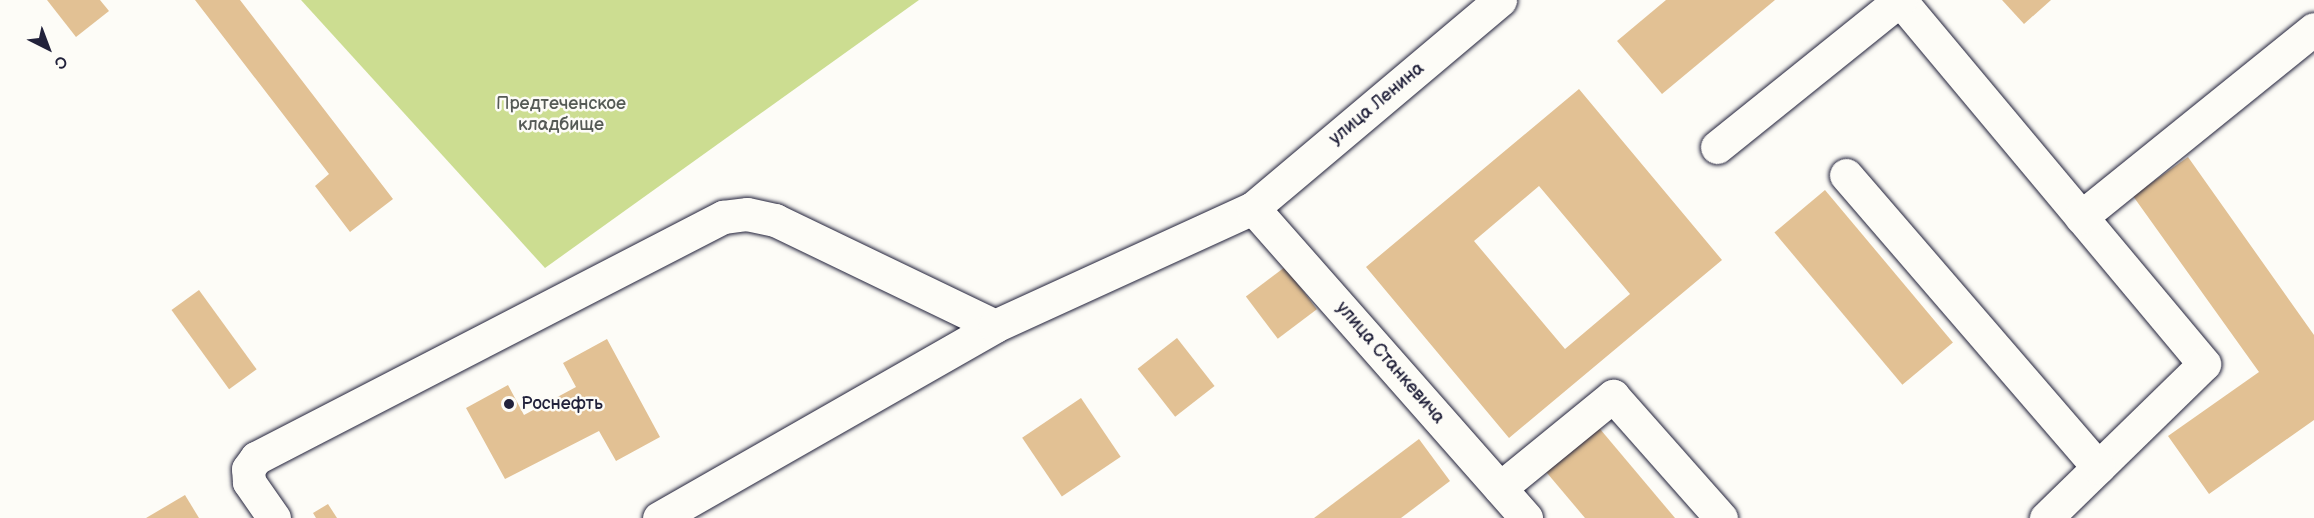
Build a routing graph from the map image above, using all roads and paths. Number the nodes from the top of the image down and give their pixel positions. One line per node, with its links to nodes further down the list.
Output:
1 (1500, 0): 6 (street, улица Ленина)
2 (1900, 0): 4 (street); 7 (street)
3 (2314, 28): 7 (street)
4 (1717, 147)
5 (1846, 175): 9 (street)
6 (1253, 208): 8 (street, улица Ленина); 10 (street, улица Станкевича)
7 (2081, 217): 9 (street)
8 (995, 326): 11 (street, улица Ленина); 12 (street)
9 (2098, 467): 16 (street)
10 (1500, 488): 14 (street, улица Станкевича); 15 (street)
11 (696, 510): 13 (street, улица Ленина)
12 (274, 518)
13 (659, 518)
14 (1526, 518)
15 (1720, 518)
16 (2046, 518)

